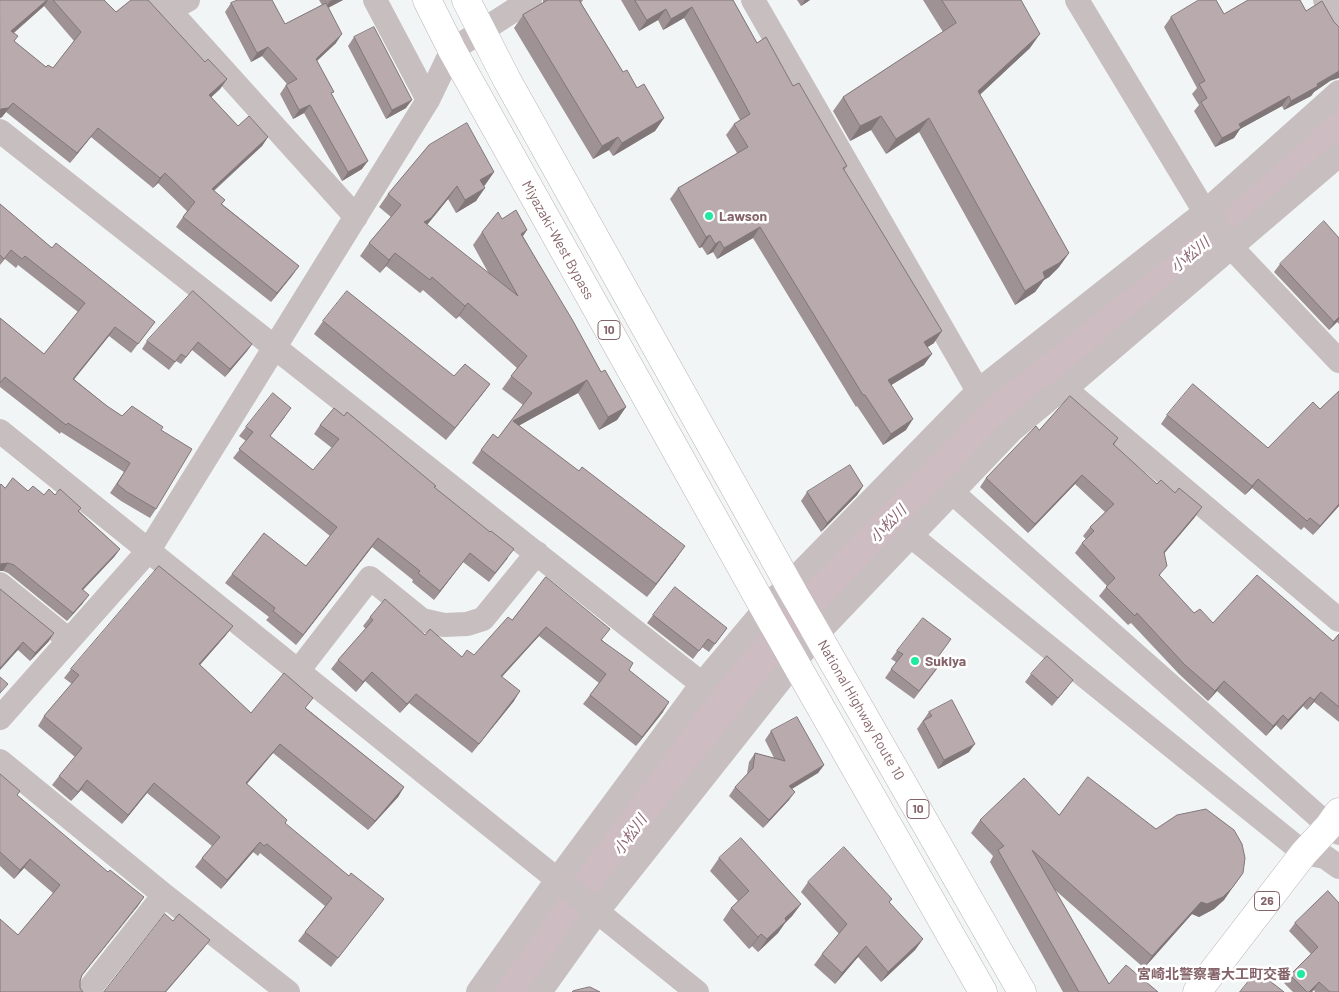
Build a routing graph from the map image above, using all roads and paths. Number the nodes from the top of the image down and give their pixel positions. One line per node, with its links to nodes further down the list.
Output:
1 (375, 0): 13 (street)
2 (426, 0): 11 (main road, Miyazaki-West Bypass / 10)
3 (466, 0): 10 (main road, 10)
4 (753, 0): 22 (street)
5 (1077, 0): 16 (street)
6 (1324, 0): 9 (street)
7 (521, 2): 10 (street)
8 (172, 4): 17 (street)
9 (1339, 25)
10 (481, 31): 11 (street); 29 (main road, 10)
11 (452, 50): 13 (street); 30 (main road, Miyazaki-West Bypass / 10)
12 (1339, 92): 16 (street)
13 (428, 100): 17 (street)
14 (0, 131): 19 (street)
15 (1339, 155): 18 (street)
16 (1205, 212): 18 (street); 22 (street)
17 (356, 217): 19 (street)
18 (1231, 247): 20 (street); 21 (street)
19 (275, 348): 26 (street); 27 (street)
20 (1339, 360)
21 (1065, 389): 24 (street); 31 (street)
22 (978, 391): 29 (street)
23 (0, 431): 26 (street)
24 (953, 493): 25 (street); 39 (street)
25 (911, 536): 32 (street); 40 (street)
26 (149, 550): 33 (street); 35 (street)
27 (536, 552): 35 (street); 36 (street)
28 (0, 584): 33 (street)
29 (790, 588): 30 (street); 32 (main road, National Highway Route 10 / 10)
30 (766, 612): 34 (main road, 10); 36 (street)
31 (1339, 620)
32 (815, 630): 34 (street); 51 (main road, National Highway Route 10 / 10)
33 (69, 640): 37 (street)
34 (793, 659): 44 (street); 50 (main road, 10)
35 (298, 670): 42 (street)
36 (702, 684): 42 (street)
37 (0, 718)
38 (0, 761): 43 (street)
39 (1336, 824): 40 (main road, 26)
40 (1304, 853): 41 (street); 52 (main road, 26)
41 (1339, 867)
42 (557, 880): 44 (street); 47 (street)
43 (164, 895): 45 (street); 46 (street)
44 (597, 912): 48 (street); 49 (street)
45 (87, 992)
46 (288, 992)
47 (478, 992)
48 (540, 992)
49 (697, 992)
50 (983, 992)
51 (1022, 992)
52 (1197, 992)

